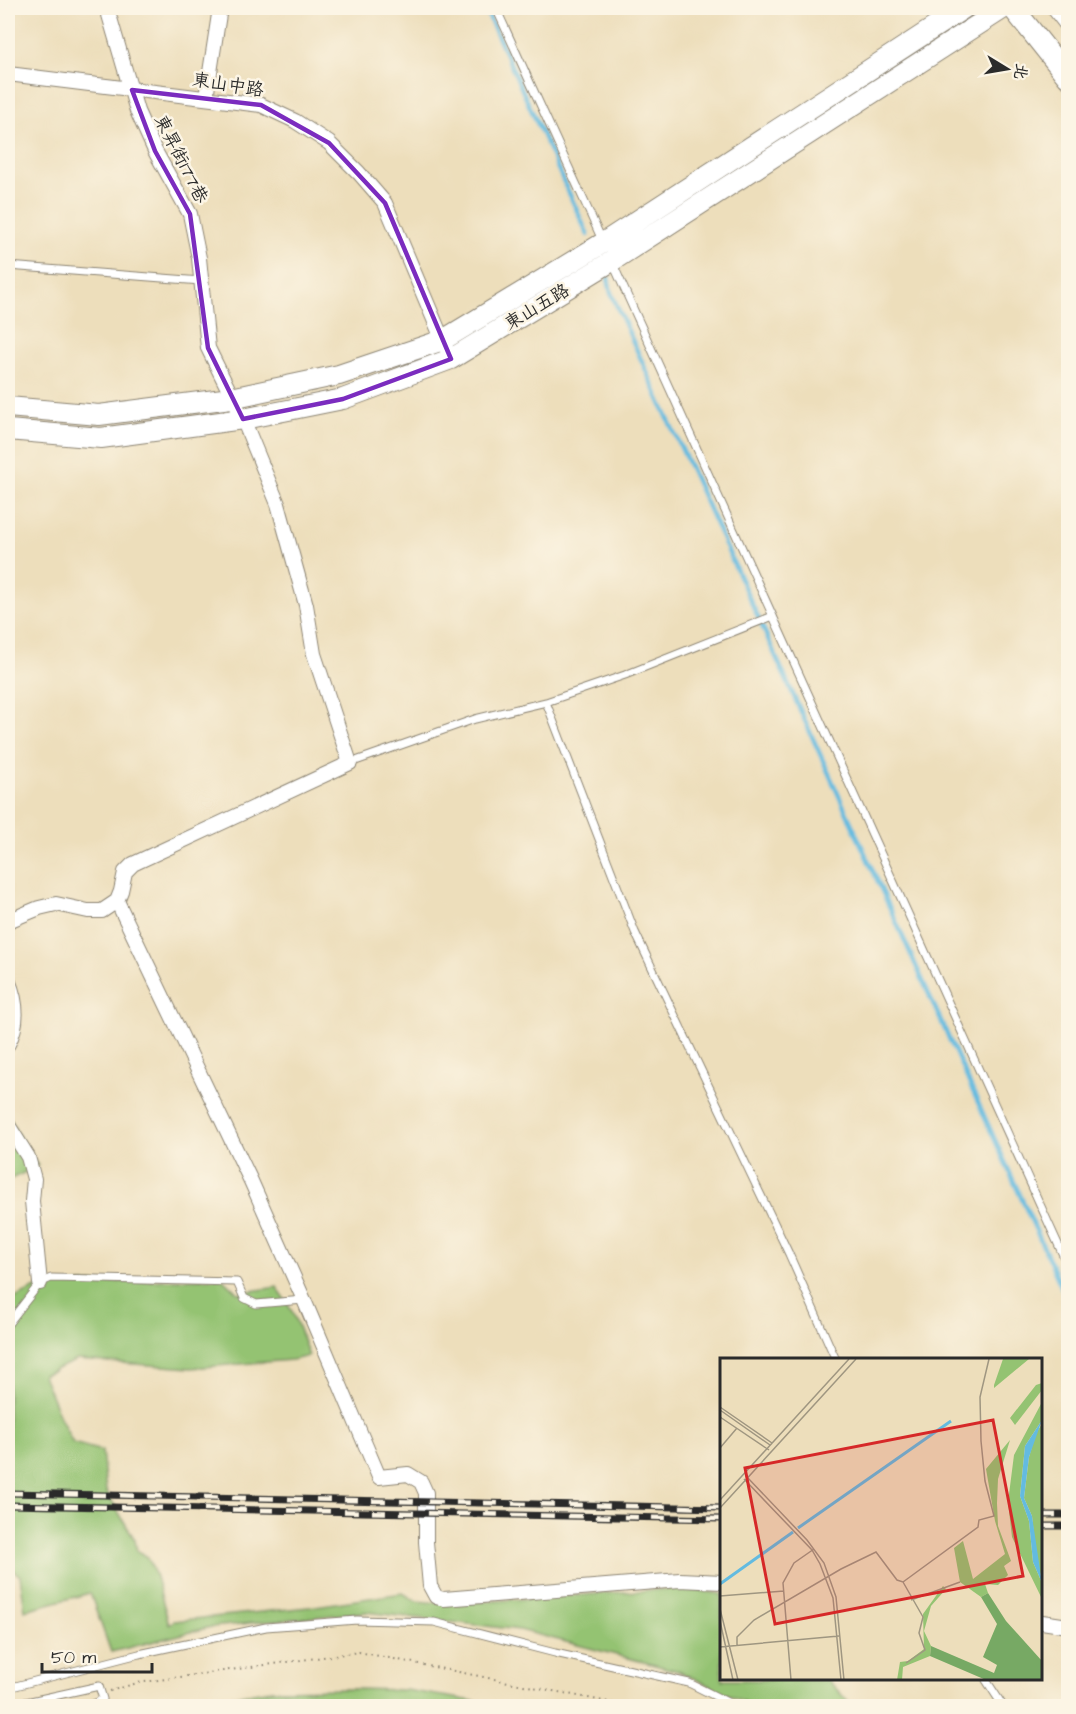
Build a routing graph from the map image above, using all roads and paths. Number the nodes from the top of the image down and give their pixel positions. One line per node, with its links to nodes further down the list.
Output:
1 (107, 8): 11 (street, 東昇街177巷)
2 (220, 8): 12 (street)
3 (496, 8): 13 (lane)
4 (964, 8): 13 (street, 東山五路)
5 (1004, 8): 14 (street, 東山五路)
6 (1013, 8): 10 (main road)
7 (1058, 8): 8 (main road)
8 (1068, 21)
9 (8, 74): 11 (street, 東山中路)
10 (1068, 78)
11 (132, 90): 12 (street, 東山中路); 16 (street, 東昇街177巷)
12 (206, 98): 17 (street, 東山中路)
13 (603, 243): 14 (lane); 17 (street, 東山五路)
14 (612, 261): 18 (street, 東山五路); 23 (lane)
15 (8, 266): 16 (lane)
16 (201, 281): 19 (street, 東昇街177巷)
17 (443, 339): 18 (street, 東山中路); 19 (street, 東山五路)
18 (451, 359): 21 (street, 東山五路)
19 (231, 398): 20 (street, 東山五路); 21 (street, 東昇街177巷)
20 (8, 407)
21 (243, 419): 22 (street, 東山五路); 25 (street, 東昇街177巷)
22 (8, 430)
23 (773, 616): 24 (lane); 31 (lane)
24 (546, 702): 25 (lane); 35 (lane)
25 (350, 763): 26 (street)
26 (117, 901): 27 (street); 33 (street)
27 (8, 921)
28 (8, 980): 29 (street)
29 (8, 1044)
30 (8, 1125): 32 (street)
31 (1068, 1266)
32 (40, 1283): 33 (lane); 34 (lane)
33 (304, 1300): 36 (street)
34 (8, 1323)
35 (835, 1358)
36 (720, 1582)
37 (1043, 1622): 38 (street)
38 (1068, 1626)
39 (987, 1681): 46 (lane)
40 (8, 1688): 45 (lane)
41 (102, 1693): 42 (lane); 43 (lane); 44 (path)
42 (8, 1706)
43 (88, 1707)
44 (628, 1707)
45 (735, 1707)
46 (1003, 1707)

